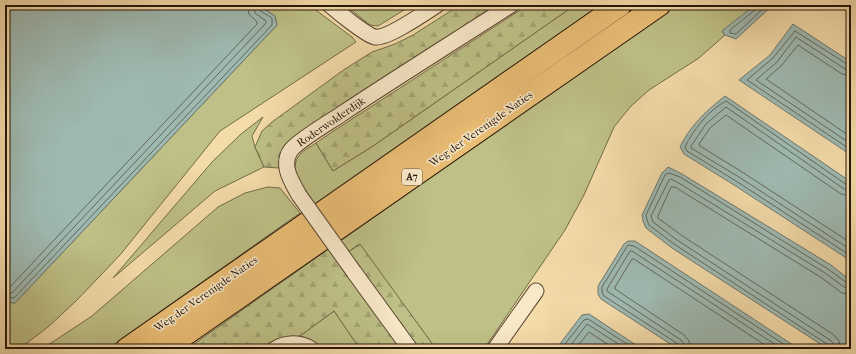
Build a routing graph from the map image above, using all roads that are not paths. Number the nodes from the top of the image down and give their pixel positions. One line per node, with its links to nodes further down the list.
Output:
1 (330, 5): 2 (street)
2 (437, 5)
3 (511, 5): 11 (street, Roderwolderdijk, bridge)
4 (620, 5): 7 (highway, Weg der Verenigde Naties / A7)
5 (659, 5): 8 (highway, Weg der Verenigde Naties / A7)
6 (536, 291): 12 (street)
7 (127, 349)
8 (164, 349)
9 (275, 349): 10 (street)
10 (311, 349)
11 (410, 349)
12 (495, 349)

